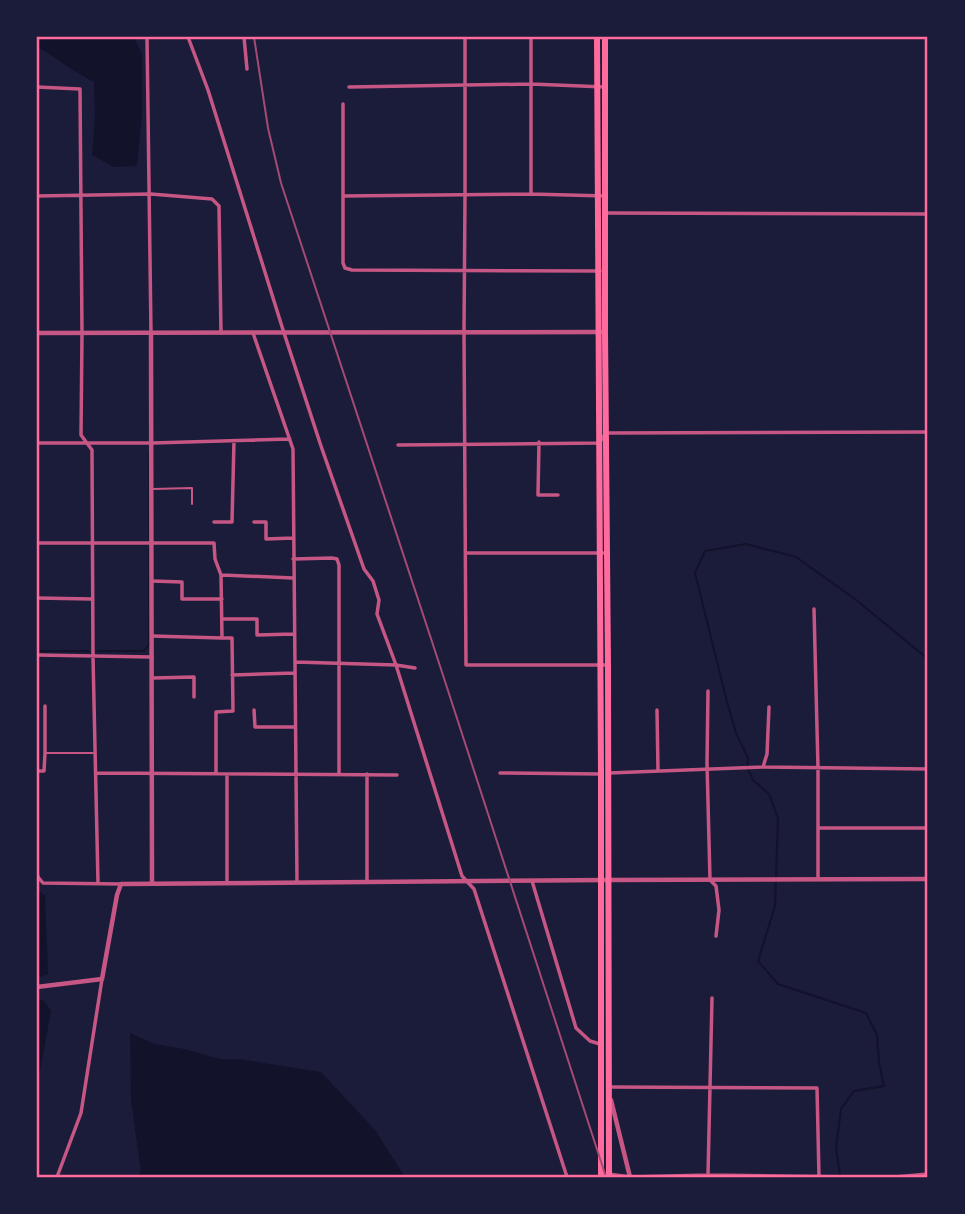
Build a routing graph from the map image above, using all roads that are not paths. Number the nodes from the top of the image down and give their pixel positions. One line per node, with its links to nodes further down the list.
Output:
1 (147, 37): 15 (street)
2 (188, 37): 33 (street)
3 (244, 37): 8 (street)
4 (465, 37): 9 (street)
5 (531, 37): 10 (street)
6 (597, 37): 12 (main road)
7 (605, 37): 12 (main road)
8 (247, 69)
9 (465, 84): 10 (street); 11 (street); 18 (street)
10 (531, 84): 12 (street); 16 (street)
11 (349, 87)
12 (601, 87): 21 (main road)
13 (37, 88): 17 (street)
14 (343, 104): 20 (street)
15 (151, 194): 17 (street); 30 (street); 31 (street)
16 (531, 194): 18 (street); 21 (street)
17 (81, 195): 19 (street); 29 (street)
18 (465, 195): 20 (street); 24 (street)
19 (37, 196)
20 (343, 196): 24 (street)
21 (602, 196): 22 (main road); 25 (main road)
22 (605, 213): 23 (street); 25 (main road)
23 (928, 214)
24 (464, 270): 25 (street); 26 (street)
25 (602, 271): 27 (main road)
26 (464, 332): 27 (street); 33 (street); 42 (street)
27 (602, 332): 35 (main road); 43 (main road)
28 (37, 333): 29 (street)
29 (82, 333): 30 (street); 40 (street)
30 (152, 333): 31 (street); 41 (street)
31 (222, 333): 32 (street)
32 (253, 333): 33 (street); 36 (street)
33 (284, 333): 73 (street)
34 (928, 432): 35 (street)
35 (606, 433): 43 (street); 55 (main road)
36 (290, 439): 37 (street); 50 (street)
37 (234, 440): 41 (street); 49 (street)
38 (539, 442): 42 (street); 43 (street); 46 (street)
39 (37, 443): 40 (street)
40 (86, 443): 41 (street); 52 (street)
41 (152, 443): 45 (street)
42 (465, 443): 44 (street); 54 (street)
43 (599, 443): 55 (main road)
44 (398, 445)
45 (152, 489): 47 (lane); 53 (street)
46 (558, 495)
47 (192, 504)
48 (254, 522): 50 (street)
49 (214, 523)
50 (293, 538): 56 (street)
51 (37, 543): 52 (street)
52 (92, 544): 53 (street); 61 (street)
53 (152, 544): 57 (street); 59 (street)
54 (465, 553): 55 (street); 74 (street)
55 (603, 553): 74 (main road)
56 (293, 559): 58 (street); 72 (street)
57 (221, 575): 58 (street); 62 (street)
58 (293, 578): 65 (street)
59 (152, 581): 62 (street); 66 (street)
60 (37, 598): 61 (street)
61 (92, 599): 69 (street)
62 (222, 599): 64 (street)
63 (814, 609): 89 (street)
64 (222, 619): 65 (street); 67 (street)
65 (294, 635): 71 (street)
66 (152, 636): 67 (street); 70 (street)
67 (222, 638): 77 (street)
68 (37, 655): 69 (street)
69 (93, 657): 70 (street); 87 (street)
70 (152, 657): 78 (street)
71 (295, 662): 72 (street); 76 (street)
72 (339, 663): 73 (street); 100 (street)
73 (396, 665): 75 (street); 111 (street)
74 (604, 665): 102 (main road)
75 (415, 668)
76 (294, 673): 77 (street); 85 (street)
77 (232, 675): 97 (street)
78 (153, 678): 80 (street); 95 (street)
79 (708, 691): 91 (street)
80 (194, 697)
81 (45, 706): 86 (street)
82 (769, 707): 88 (street)
83 (254, 710): 85 (street)
84 (657, 710): 93 (street)
85 (295, 727): 99 (street)
86 (45, 753): 87 (lane); 92 (street)
87 (96, 753): 94 (street)
88 (763, 767): 89 (street); 91 (street)
89 (818, 768): 90 (street); 104 (street)
90 (928, 769)
91 (707, 770): 93 (street); 110 (street)
92 (37, 771)
93 (658, 771): 102 (street)
94 (96, 773): 95 (street); 114 (street)
95 (153, 773): 97 (street); 118 (street)
96 (500, 773): 102 (street)
97 (216, 774): 98 (street)
98 (227, 774): 99 (street); 115 (street)
99 (296, 774): 100 (street); 116 (street)
100 (339, 774): 101 (street)
101 (368, 774): 103 (street); 113 (street)
102 (605, 774): 109 (main road)
103 (397, 775)
104 (818, 828): 105 (street); 107 (street)
105 (928, 828)
106 (37, 873): 114 (street)
107 (818, 879): 108 (street); 110 (street)
108 (928, 879)
109 (603, 880): 110 (street); 112 (street); 123 (main road); 124 (main road)
110 (710, 880): 119 (street)
111 (468, 881): 112 (street); 113 (street); 130 (street)
112 (532, 881): 123 (street)
113 (368, 882): 116 (street)
114 (98, 883): 117 (street)
115 (227, 883): 116 (street); 118 (street)
116 (297, 883)
117 (121, 884): 118 (street); 120 (street)
118 (152, 884)
119 (716, 936)
120 (102, 979): 121 (street); 129 (street)
121 (37, 987)
122 (712, 998): 125 (street)
123 (601, 1044): 124 (main road)
124 (604, 1087): 125 (street); 127 (main road); 131 (street)
125 (710, 1088): 128 (street); 132 (street)
126 (928, 1174): 135 (street)
127 (605, 1176): 131 (street)
128 (708, 1176): 131 (street); 132 (street)
129 (57, 1177)
130 (567, 1177)
131 (630, 1177)
132 (819, 1177): 133 (street)
133 (831, 1177): 134 (street)
134 (849, 1177)
135 (895, 1177)

